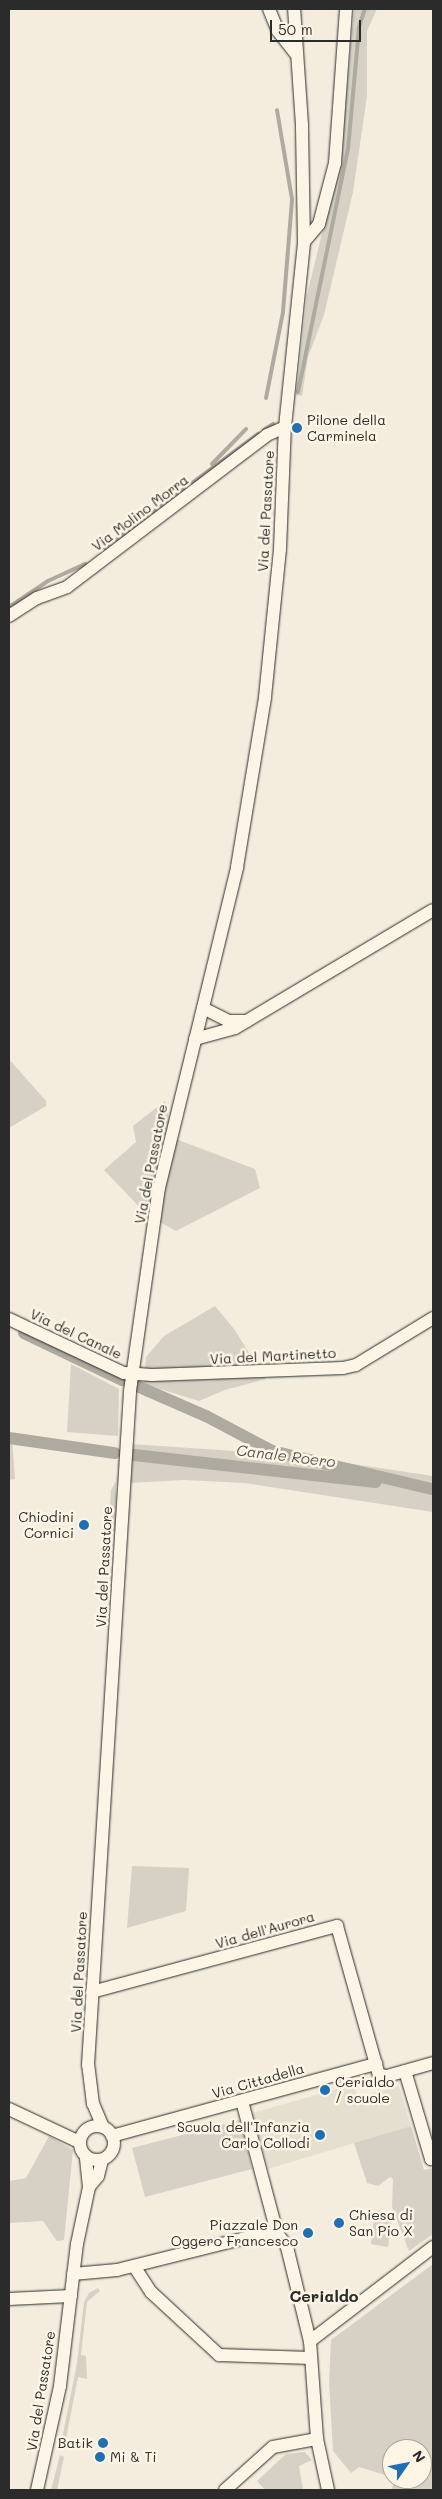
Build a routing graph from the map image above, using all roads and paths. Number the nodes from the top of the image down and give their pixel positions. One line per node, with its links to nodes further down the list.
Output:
1 (269, 9): 4 (street)
2 (294, 9): 4 (street, Via del Passatore)
3 (346, 9): 5 (street)
4 (296, 54): 5 (street, Via del Passatore)
5 (304, 242): 6 (street, Via del Passatore)
6 (285, 427): 7 (street, Via Molino Morra); 9 (street, Via del Passatore)
7 (9, 616)
8 (433, 910): 10 (street)
9 (204, 1008): 10 (street); 11 (street, Via del Passatore)
10 (247, 1021): 11 (street)
11 (195, 1039): 14 (street, Via del Passatore)
12 (433, 1318): 14 (street, Via del Martinetto)
13 (9, 1319): 14 (street, Via del Canale)
14 (132, 1374): 15 (street, Via del Passatore)
15 (92, 1992): 17 (street, Via dell'Aurora); 20 (street, Via del Passatore)
16 (433, 2063): 18 (street)
17 (376, 2064): 18 (street); 19 (street, Via Cittadella)
18 (405, 2071): 25 (street)
19 (242, 2101): 22 (street, Via Cittadella); 28 (street)
20 (93, 2104): 22 (street, Via del Passatore); 23 (street, Via del Passatore)
21 (9, 2109): 23 (street)
22 (108, 2132): 23 (street); 26 (street)
23 (82, 2136): 24 (street)
24 (86, 2157): 26 (street); 27 (street, Via del Passatore)
25 (433, 2159)
26 (102, 2160): 27 (street, Via del Passatore)
27 (89, 2186): 31 (street, Via del Passatore)
28 (277, 2233): 30 (street); 34 (street)
29 (433, 2247): 34 (street)
30 (134, 2266): 31 (street); 35 (street)
31 (73, 2274): 32 (street, Via del Passatore)
32 (70, 2296): 33 (street); 37 (street, Via del Passatore)
33 (9, 2299)
34 (310, 2341): 35 (street)
35 (311, 2358): 36 (street)
36 (317, 2439): 38 (street); 39 (street)
37 (37, 2490)
38 (225, 2490)
39 (328, 2490)

